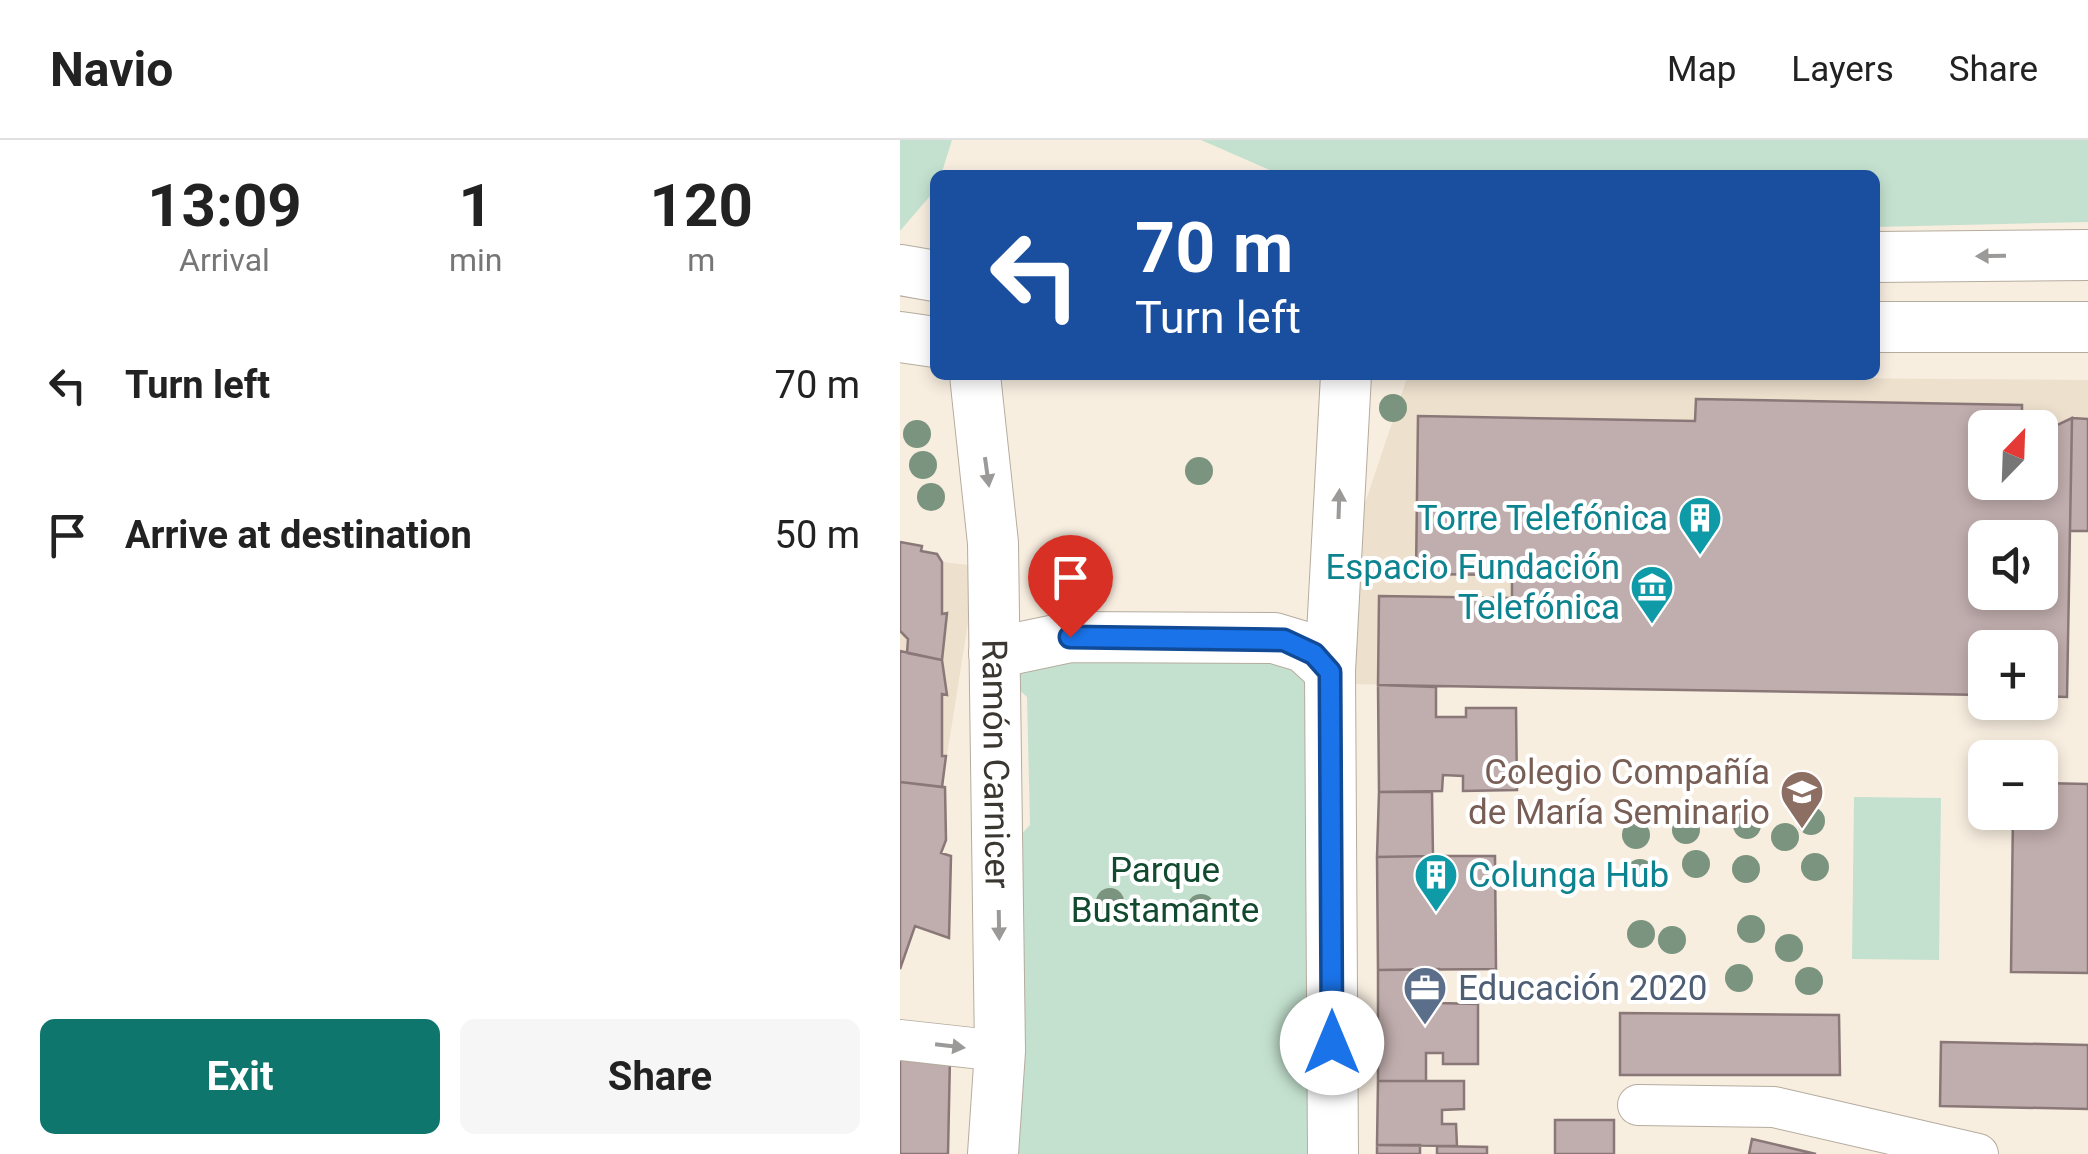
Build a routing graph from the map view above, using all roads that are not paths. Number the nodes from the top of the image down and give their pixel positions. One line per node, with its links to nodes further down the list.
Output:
1 (2088, 254): 2 (main road, one-way to 2)
2 (1880, 257)
3 (900, 270): 4 (main road)
4 (930, 275)
5 (2088, 326): 6 (main road)
6 (1880, 327)
7 (900, 337): 8 (main road)
8 (930, 341)
9 (976, 380): 11 (main road, Ramón Carnicer, one-way to 11)
10 (1346, 380): 12 (main road, one-way to 10)
11 (994, 653): 12 (main road); 14 (main road, Ramón Carnicer, one-way to 14)
12 (1330, 672): 17 (main road)
13 (900, 1040): 14 (street, one-way to 14)
14 (1000, 1050): 16 (main road, Ramón Carnicer)
15 (1638, 1105): 18 (street)
16 (993, 1154)
17 (1333, 1154)
18 (1978, 1154)

